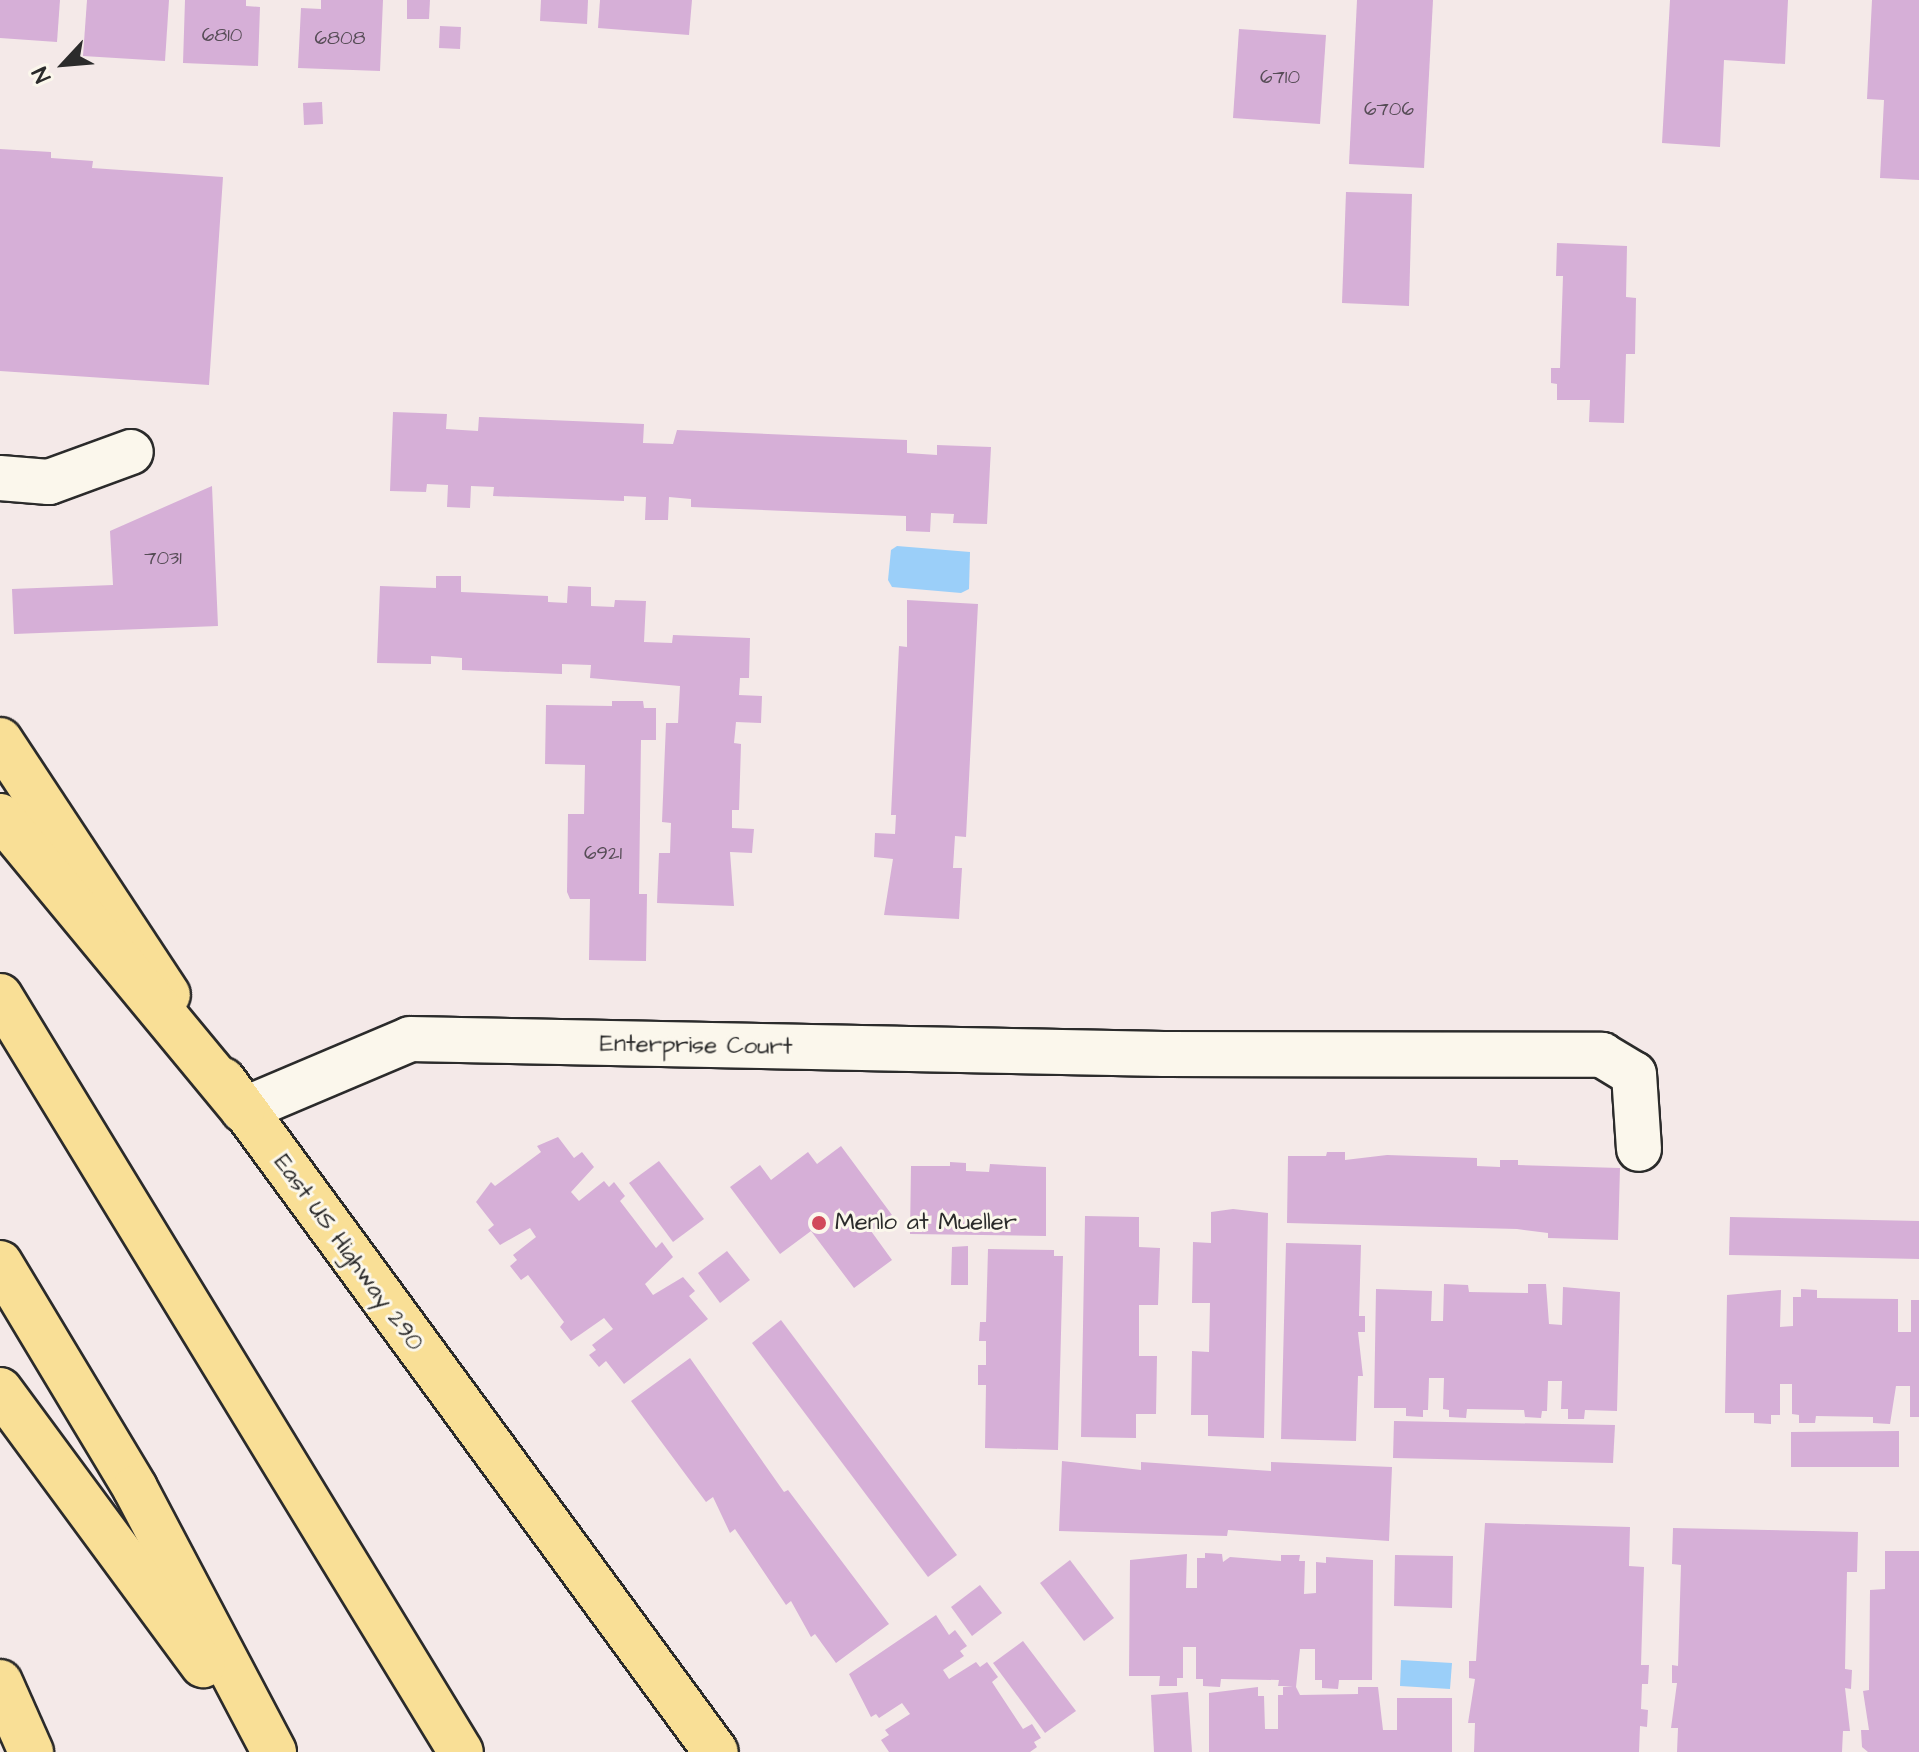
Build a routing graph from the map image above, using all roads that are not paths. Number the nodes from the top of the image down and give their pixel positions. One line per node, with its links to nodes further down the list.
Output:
1 (131, 452): 2 (street)
2 (0, 478)
3 (0, 740): 6 (main road, East US Highway 290)
4 (0, 816): 6 (main road)
5 (0, 996): 14 (main road)
6 (243, 1110): 7 (street, Enterprise Court); 15 (main road, East US Highway 290)
7 (1639, 1149)
8 (0, 1263): 13 (main road)
9 (0, 1390): 12 (main road)
10 (0, 1682): 11 (main road)
11 (31, 1752)
12 (265, 1752)
13 (274, 1752)
14 (461, 1752)
15 (716, 1752)

